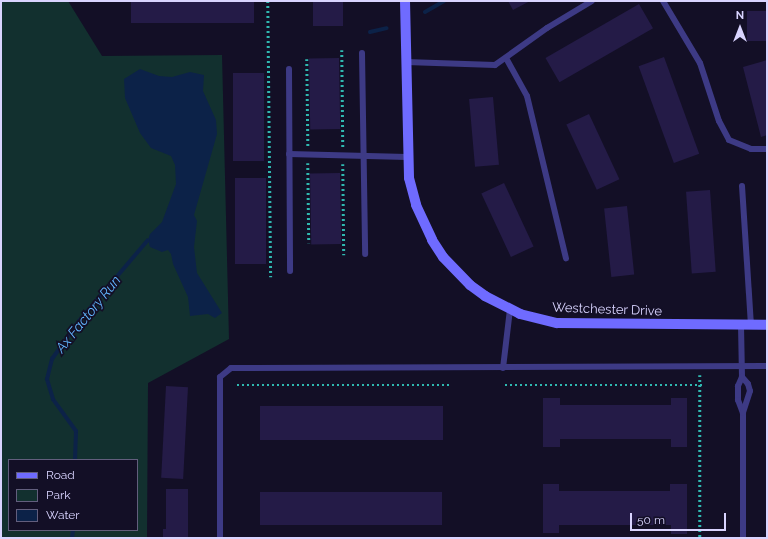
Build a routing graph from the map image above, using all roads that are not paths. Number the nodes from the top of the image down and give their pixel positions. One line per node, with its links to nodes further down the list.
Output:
1 (405, 1): 6 (street, Westchester Drive)
2 (592, 1): 5 (lane)
3 (663, 1): 8 (lane)
4 (362, 53): 10 (lane)
5 (506, 58): 6 (lane); 14 (lane)
6 (406, 62): 11 (street, Westchester Drive)
7 (289, 69): 9 (lane)
8 (767, 149)
9 (289, 154): 10 (lane); 15 (lane)
10 (363, 156): 11 (lane); 13 (lane)
11 (407, 157): 16 (street, Westchester Drive)
12 (742, 186): 17 (lane)
13 (365, 254)
14 (566, 258)
15 (290, 271)
16 (510, 309): 17 (street, Westchester Drive); 21 (lane)
17 (746, 325): 18 (street, Westchester Drive); 19 (lane)
18 (767, 325)
19 (742, 366): 20 (lane); 21 (lane); 22 (lane)
20 (767, 366)
21 (503, 368): 24 (lane)
22 (742, 377): 23 (lane); 23 (lane)
23 (743, 413): 25 (lane)
24 (220, 538)
25 (743, 538)

